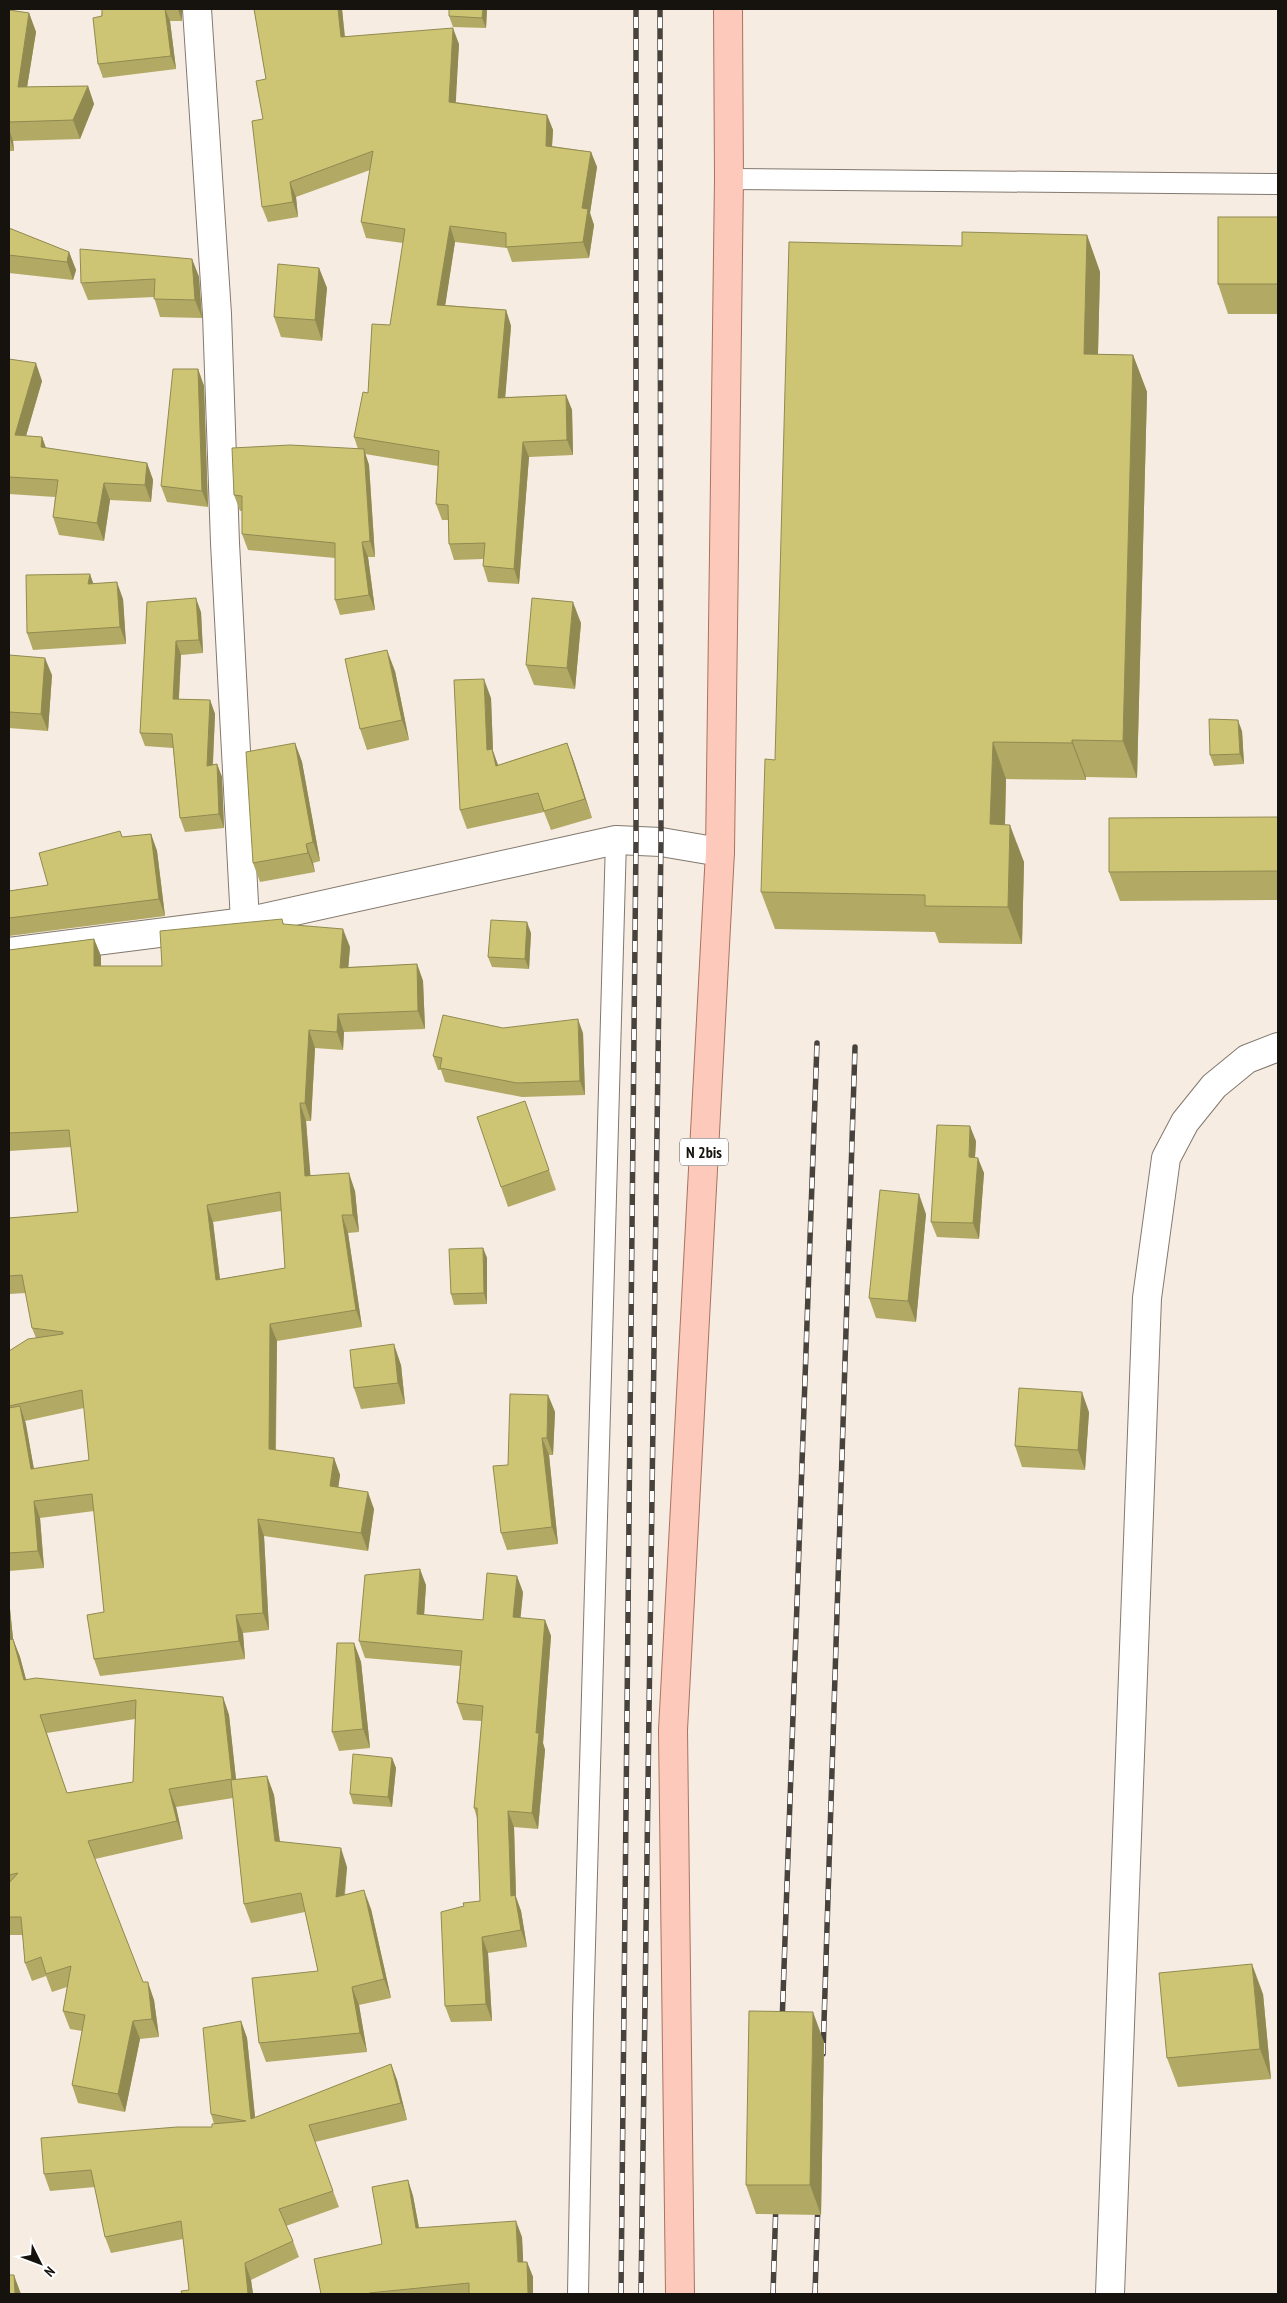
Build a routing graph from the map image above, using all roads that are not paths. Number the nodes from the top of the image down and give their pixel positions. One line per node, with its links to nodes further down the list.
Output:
1 (197, 9): 7 (street)
2 (728, 9): 3 (main road, N 2bis)
3 (729, 179): 4 (lane); 6 (main road, N 2bis)
4 (1278, 184)
5 (616, 840): 6 (street); 7 (street); 10 (lane)
6 (720, 852): 11 (main road, N 2bis)
7 (245, 922): 8 (street)
8 (9, 952)
9 (1278, 1047): 12 (street)
10 (578, 2294)
11 (680, 2294)
12 (1110, 2294)

